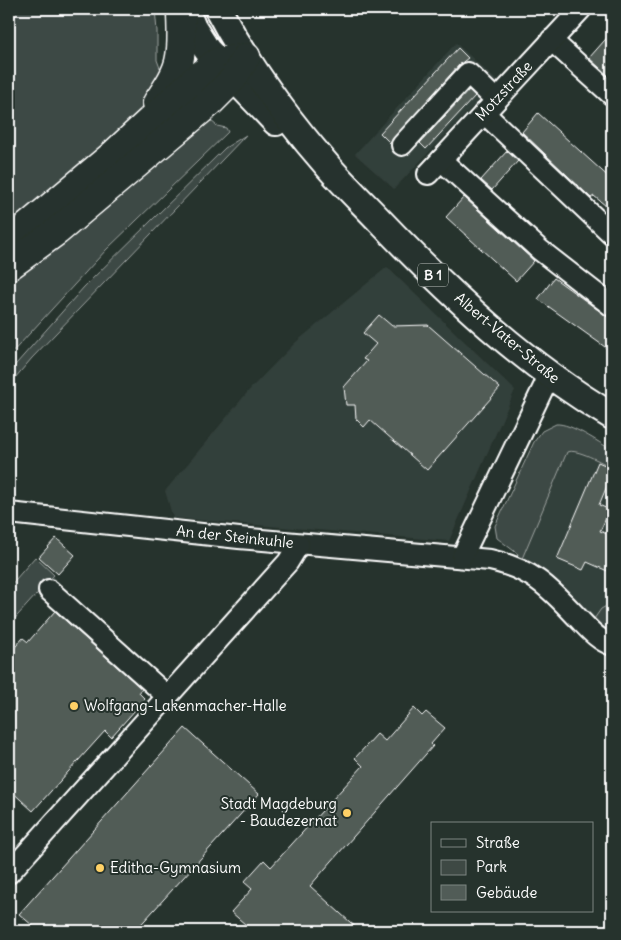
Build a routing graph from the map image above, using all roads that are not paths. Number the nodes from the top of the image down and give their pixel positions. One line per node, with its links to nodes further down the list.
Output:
1 (180, 9): 9 (highway)
2 (185, 9): 6 (main road, Albert-Vater-Straße / B 1)
3 (218, 9): 6 (main road, Albert-Vater-Straße / B 1)
4 (581, 9): 5 (street, Motzstraße)
5 (551, 40): 7 (street); 8 (street, Motzstraße)
6 (232, 66): 9 (highway); 13 (highway); 15 (main road, Albert-Vater-Straße / B 1)
7 (612, 95)
8 (490, 106): 10 (street); 11 (street); 14 (street, Motzstraße)
9 (140, 130): 12 (highway)
10 (402, 145)
11 (612, 234)
12 (9, 242)
13 (9, 266)
14 (612, 306)
15 (550, 376): 16 (main road, Albert-Vater-Straße / B 1); 19 (street)
16 (612, 416)
17 (9, 513): 18 (street, An der Steinkuhle)
18 (300, 544): 19 (street, An der Steinkuhle); 22 (street)
19 (462, 557): 21 (street, An der Steinkuhle)
20 (49, 590): 22 (street)
21 (612, 645)
22 (167, 696): 23 (street)
23 (9, 873)

